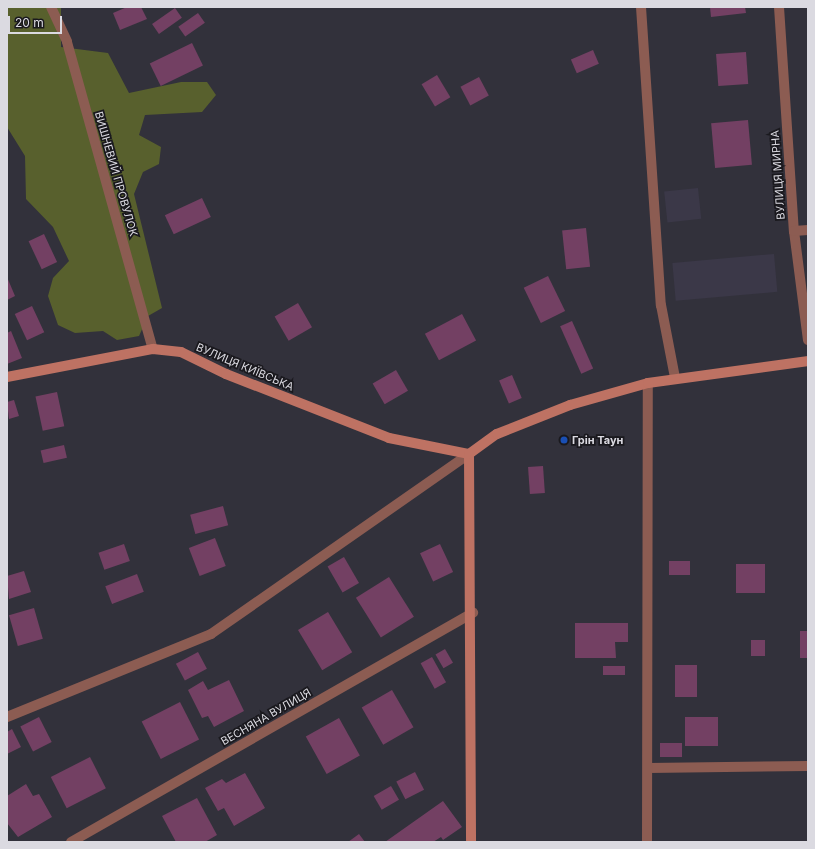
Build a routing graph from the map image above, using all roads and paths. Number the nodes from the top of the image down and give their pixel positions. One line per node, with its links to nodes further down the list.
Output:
1 (51, 7): 7 (street, ВИШНЕВИЙ ПРОВУЛОК)
2 (641, 7): 10 (street)
3 (779, 7): 5 (street, ВУЛИЦЯ МИРНА)
4 (808, 230): 5 (street)
5 (794, 231): 6 (street, ВУЛИЦЯ МИРНА)
6 (808, 340)
7 (153, 349): 9 (street, ВУЛИЦЯ КИЇВСЬКА); 12 (street, ВУЛИЦЯ КИЇВСЬКА)
8 (808, 361): 10 (street)
9 (7, 377)
10 (675, 378): 11 (street)
11 (648, 383): 12 (street); 16 (street)
12 (469, 454): 13 (street); 14 (street)
13 (473, 613): 17 (street, ВЕСНЯНА ВУЛИЦЯ); 18 (street)
14 (7, 717)
15 (808, 766): 16 (street)
16 (648, 768): 19 (street)
17 (70, 842)
18 (472, 842)
19 (647, 842)

